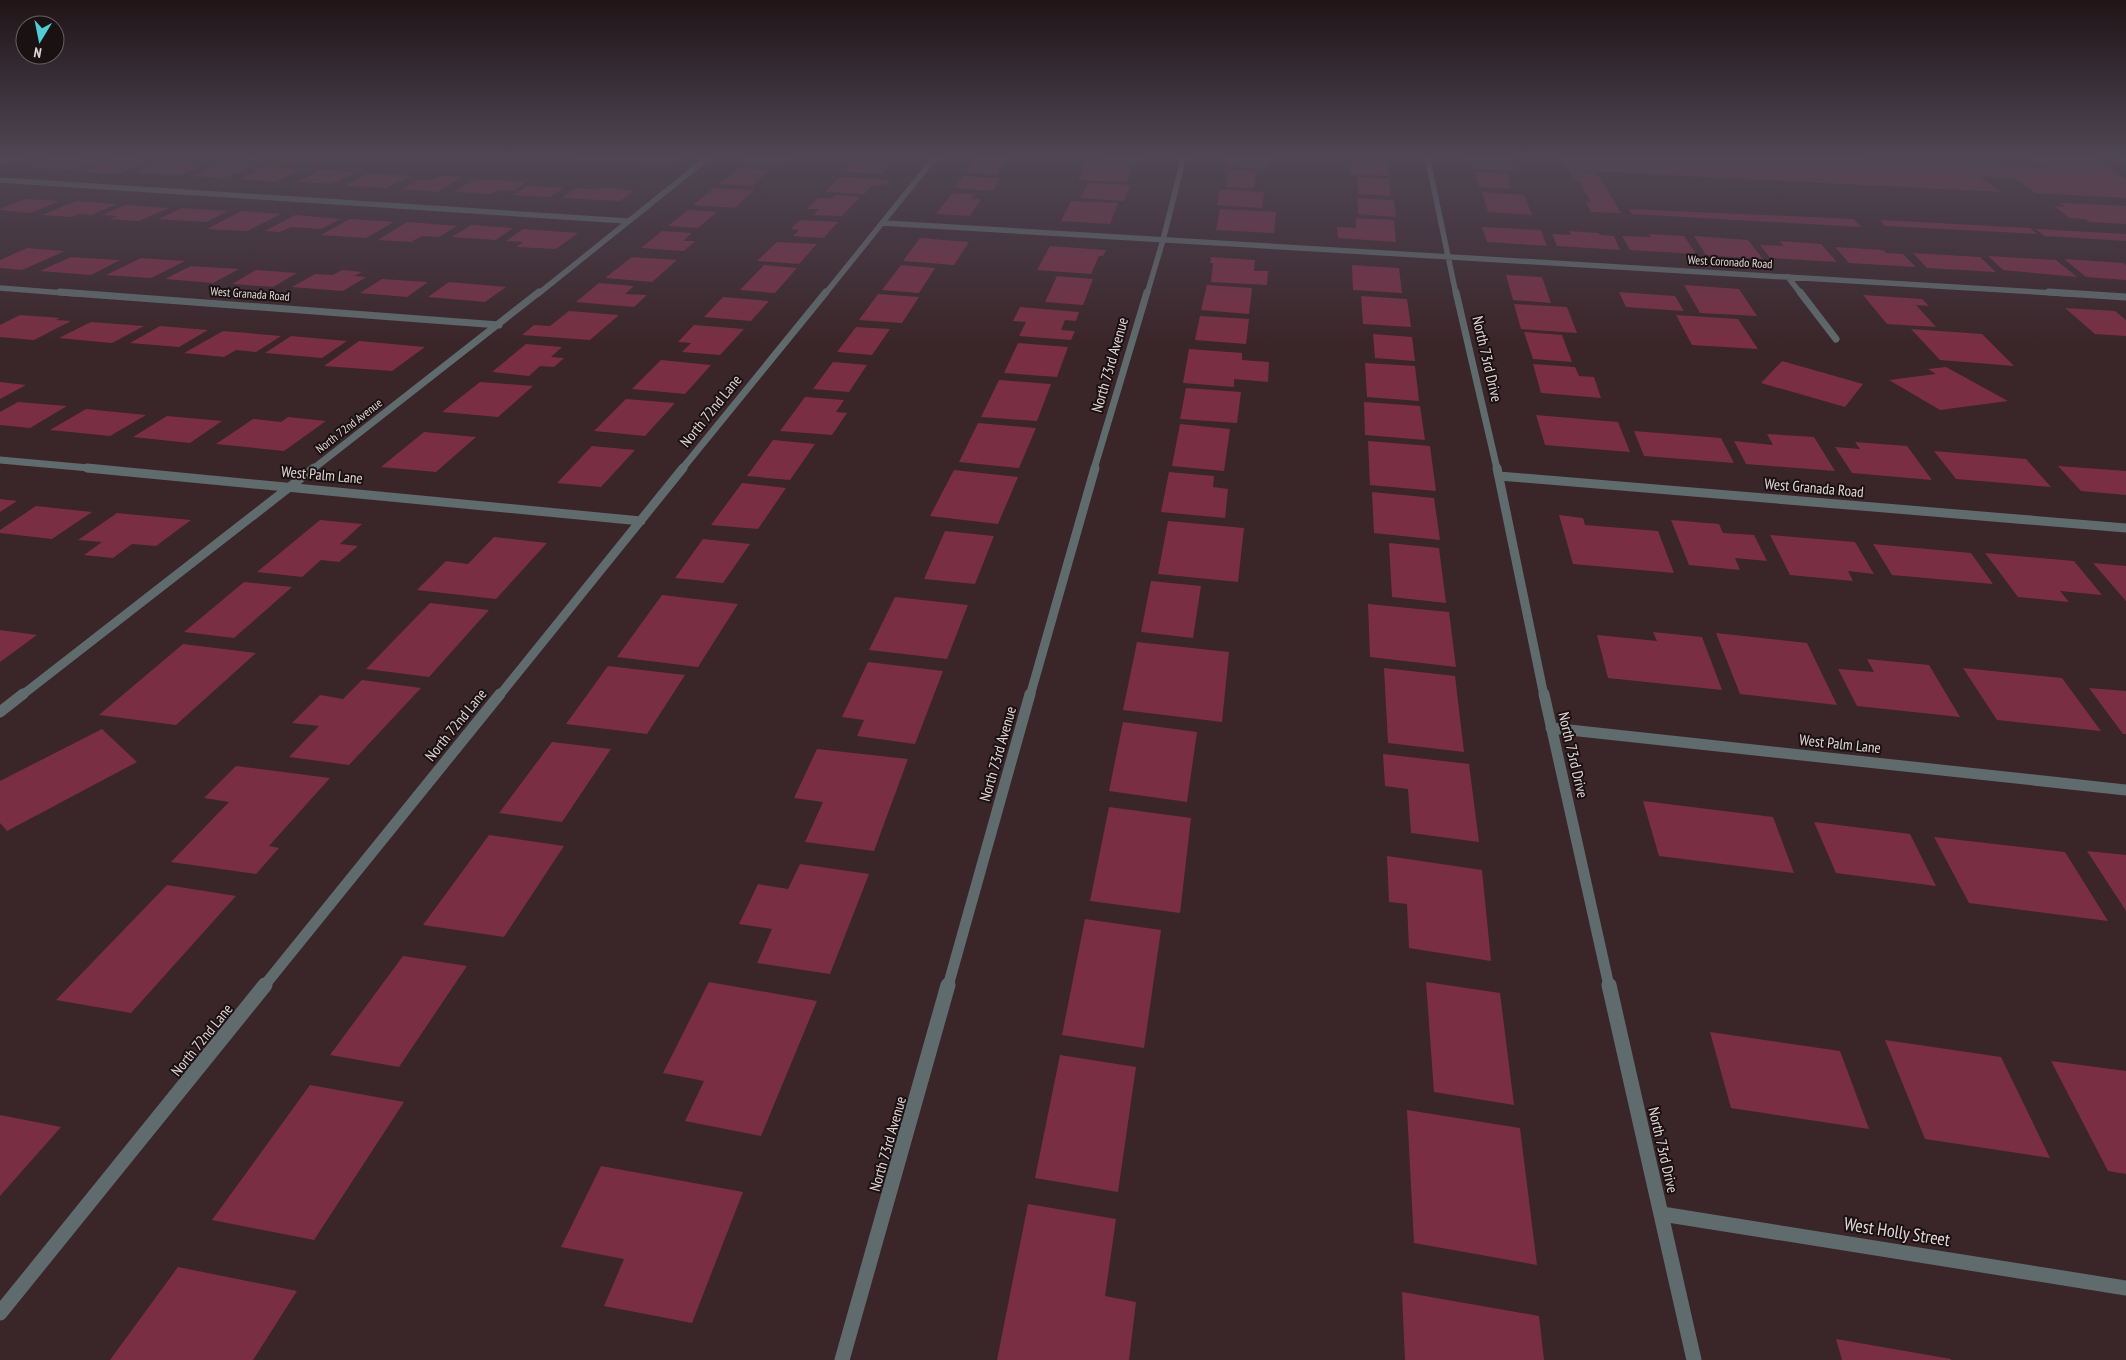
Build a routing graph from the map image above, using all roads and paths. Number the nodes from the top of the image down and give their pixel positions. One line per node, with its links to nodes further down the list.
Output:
1 (604, 219): 5 (street)
2 (886, 219): 6 (street, North 72nd Lane)
3 (1168, 219): 7 (street, North 73rd Avenue)
4 (1440, 219): 8 (street, North 73rd Drive)
5 (627, 221): 12 (street, North 72nd Avenue)
6 (883, 223): 7 (street, West Coronado Road); 17 (street, North 72nd Lane)
7 (1163, 240): 8 (street, West Coronado Road); 25 (street, North 73rd Avenue)
8 (1448, 257): 9 (street, West Coronado Road); 15 (street, North 73rd Drive)
9 (1788, 277): 11 (street, West Coronado Road); 13 (street)
10 (0, 288): 12 (street, West Granada Road)
11 (2126, 297)
12 (499, 325): 16 (street, North 72nd Avenue)
13 (1836, 339)
14 (0, 460): 16 (street, West Palm Lane)
15 (1499, 476): 18 (street, West Granada Road); 20 (street, North 73rd Drive)
16 (289, 487): 17 (street, West Palm Lane); 19 (street, North 72nd Avenue)
17 (640, 521): 24 (street, North 72nd Lane)
18 (2126, 528)
19 (0, 712)
20 (1552, 728): 21 (street, West Palm Lane); 22 (street, North 73rd Drive)
21 (2126, 790)
22 (1662, 1214): 23 (street, West Holly Street); 26 (street, North 73rd Drive)
23 (2126, 1288)
24 (0, 1313)
25 (842, 1360)
26 (1694, 1360)

